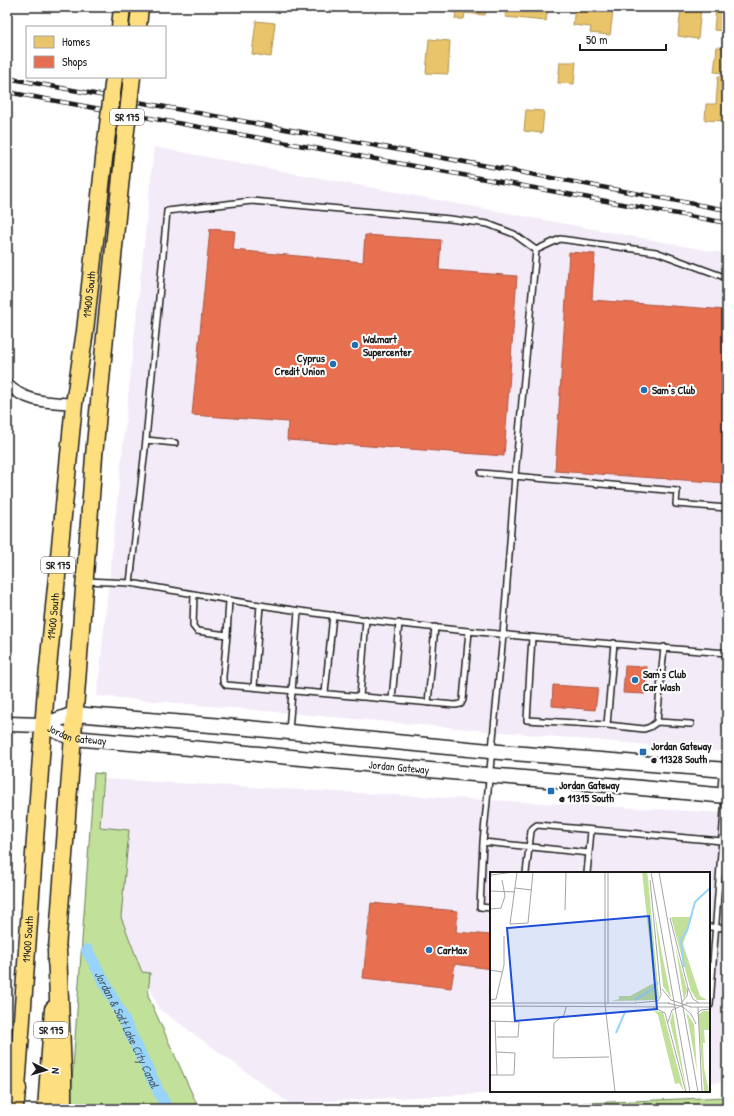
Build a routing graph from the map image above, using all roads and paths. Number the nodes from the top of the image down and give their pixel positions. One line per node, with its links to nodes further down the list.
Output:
1 (122, 7): 3 (main road)
2 (140, 7): 4 (main road)
3 (120, 26)
4 (138, 26)
5 (114, 78): 10 (main road, 11400 South / SR 175, bridge)
6 (132, 78): 16 (main road, 11400 South / SR 175, bridge)
7 (536, 250): 8 (lane); 11 (lane); 14 (lane)
8 (727, 278)
9 (7, 384): 10 (street)
10 (74, 404): 43 (main road, 11400 South / SR 175)
11 (146, 440): 12 (lane); 17 (lane)
12 (175, 443)
13 (481, 473): 14 (lane)
14 (515, 476): 15 (lane); 28 (lane)
15 (727, 508)
16 (85, 581): 17 (lane); 39 (main road, 11400 South / SR 175)
17 (130, 583): 18 (lane)
18 (194, 594): 19 (lane); 27 (lane)
19 (229, 600): 20 (lane); 27 (lane)
20 (260, 605): 21 (lane); 33 (lane)
21 (298, 611): 22 (lane); 34 (lane)
22 (332, 615): 23 (lane); 35 (lane)
23 (366, 619): 24 (lane); 36 (lane)
24 (399, 623): 25 (lane); 37 (lane)
25 (435, 627): 26 (lane); 38 (lane)
26 (469, 631): 28 (lane); 38 (lane)
27 (227, 635): 33 (lane)
28 (503, 635): 29 (lane); 47 (lane)
29 (532, 636): 30 (lane); 44 (lane)
30 (614, 644): 31 (lane); 44 (lane)
31 (664, 647): 32 (lane); 40 (lane)
32 (727, 653)
33 (254, 687): 34 (lane)
34 (292, 690): 35 (lane); 45 (lane)
35 (326, 693): 36 (lane)
36 (360, 696): 37 (lane)
37 (392, 699): 38 (lane)
38 (428, 703)
39 (74, 714): 43 (main road, Jordan Gateway); 45 (main road, Jordan Gateway); 46 (main road, 11400 South / SR 175)
40 (657, 722): 42 (lane); 44 (lane)
41 (7, 724): 43 (main road)
42 (691, 724)
43 (43, 725): 46 (main road, Jordan Gateway); 65 (main road, 11400 South / SR 175)
44 (607, 725)
45 (289, 733): 47 (main road, Jordan Gateway)
46 (72, 738): 50 (main road, Jordan Gateway); 63 (main road, 11400 South / SR 175)
47 (493, 751): 49 (main road, Jordan Gateway); 50 (lane)
48 (727, 765): 49 (lane)
49 (727, 770): 51 (main road)
50 (490, 776): 51 (main road, Jordan Gateway); 54 (lane)
51 (726, 796): 53 (lane)
52 (591, 830): 53 (lane); 55 (lane); 56 (lane)
53 (722, 841): 61 (lane)
54 (483, 842): 55 (lane); 59 (lane)
55 (529, 847): 56 (lane); 57 (lane)
56 (589, 853): 58 (lane)
57 (526, 872)
58 (587, 872)
59 (490, 908)
60 (710, 927): 61 (lane)
61 (716, 927): 62 (lane); 64 (lane)
62 (727, 928)
63 (57, 950): 68 (main road, 11400 South / SR 175); 69 (highway)
64 (710, 1005)
65 (17, 1089): 66 (highway); 67 (main road, 11400 South / SR 175)
66 (11, 1109)
67 (15, 1109)
68 (46, 1109)
69 (62, 1109)

